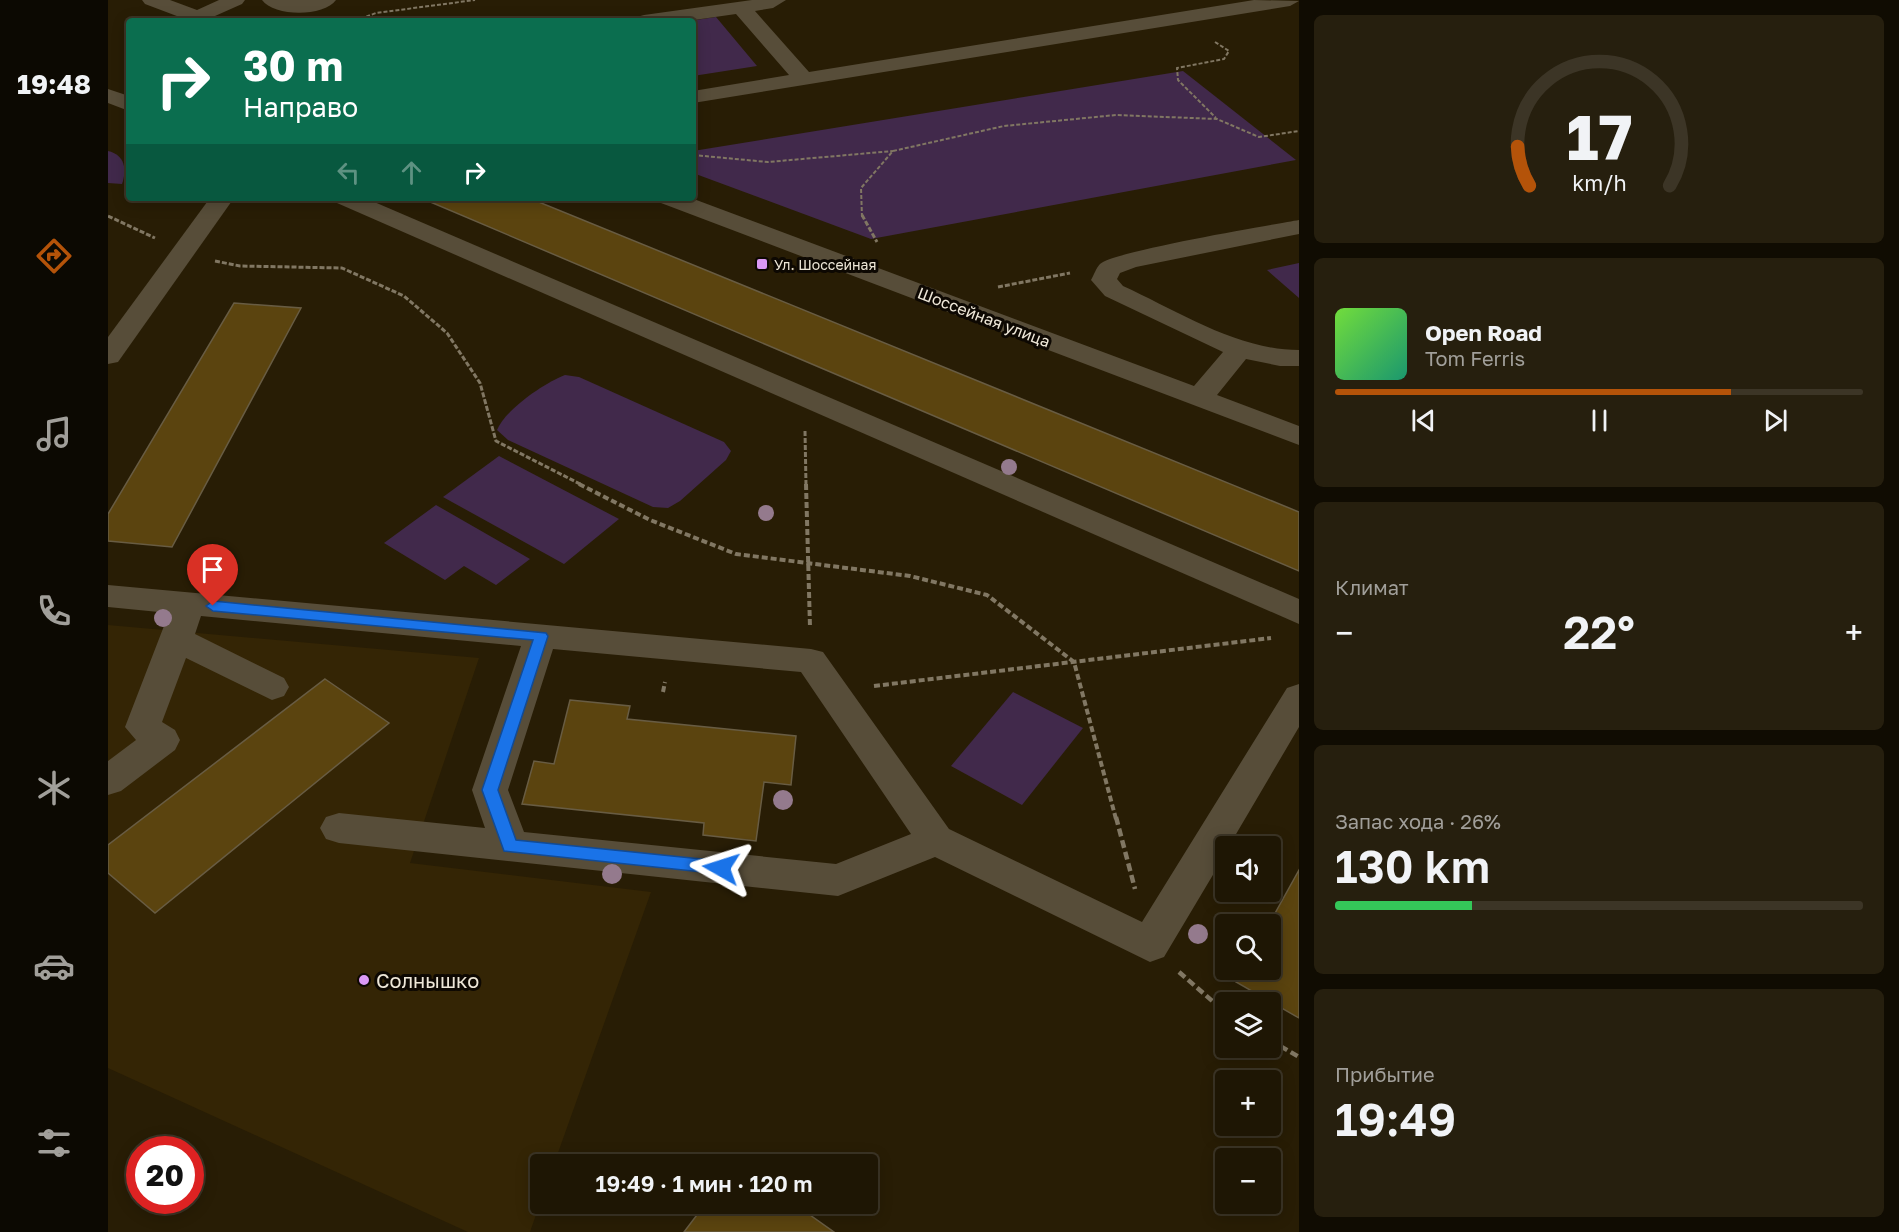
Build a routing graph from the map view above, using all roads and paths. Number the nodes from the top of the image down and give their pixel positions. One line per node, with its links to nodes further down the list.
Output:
1 (152, 0): 12 (street)
2 (235, 0): 13 (street)
3 (272, 0): 4 (street)
4 (326, 0)
5 (446, 0): 9 (path)
6 (475, 0): 9 (path)
7 (776, 0): 10 (street)
8 (1290, 0): 11 (street)
9 (454, 3): 14 (path)
10 (741, 8): 15 (street); 16 (street)
11 (1196, 15): 16 (street); 20 (path)
12 (200, 18)
13 (205, 18)
14 (364, 18)
15 (666, 18)
16 (804, 79): 18 (street)
17 (108, 95): 19 (street)
18 (696, 97)
19 (126, 103)
20 (1217, 118): 21 (path); 22 (path)
21 (1299, 131)
22 (893, 151): 23 (path); 29 (path)
23 (696, 155)
24 (220, 201): 30 (street)
25 (352, 201): 36 (street)
26 (677, 201): 37 (street, Шоссейная улица)
27 (108, 216): 30 (path)
28 (1299, 227): 31 (street)
29 (881, 248)
30 (183, 251): 34 (street); 39 (path)
31 (1130, 261): 32 (path); 33 (street)
32 (990, 289)
33 (1240, 350): 35 (street); 37 (street)
34 (108, 356)
35 (1299, 358)
36 (804, 397): 39 (path); 42 (street)
37 (1199, 398): 38 (street, Шоссейная улица)
38 (1299, 436)
39 (808, 561): 46 (path); 47 (path)
40 (108, 597): 41 (street)
41 (189, 604): 43 (street); 45 (street)
42 (1299, 612)
43 (541, 636): 46 (street); 54 (street)
44 (1275, 637): 47 (path)
45 (176, 639): 48 (street); 51 (street)
46 (811, 661): 49 (street)
47 (1074, 662): 49 (path); 55 (path)
48 (272, 687)
49 (831, 691): 53 (street)
50 (1299, 697): 55 (street)
51 (108, 781)
52 (339, 828): 54 (street)
53 (936, 840): 54 (street); 55 (street)
54 (510, 846)
55 (1150, 945): 56 (path)
56 (1215, 1003)
57 (1281, 1046): 58 (path)
58 (1299, 1057)

